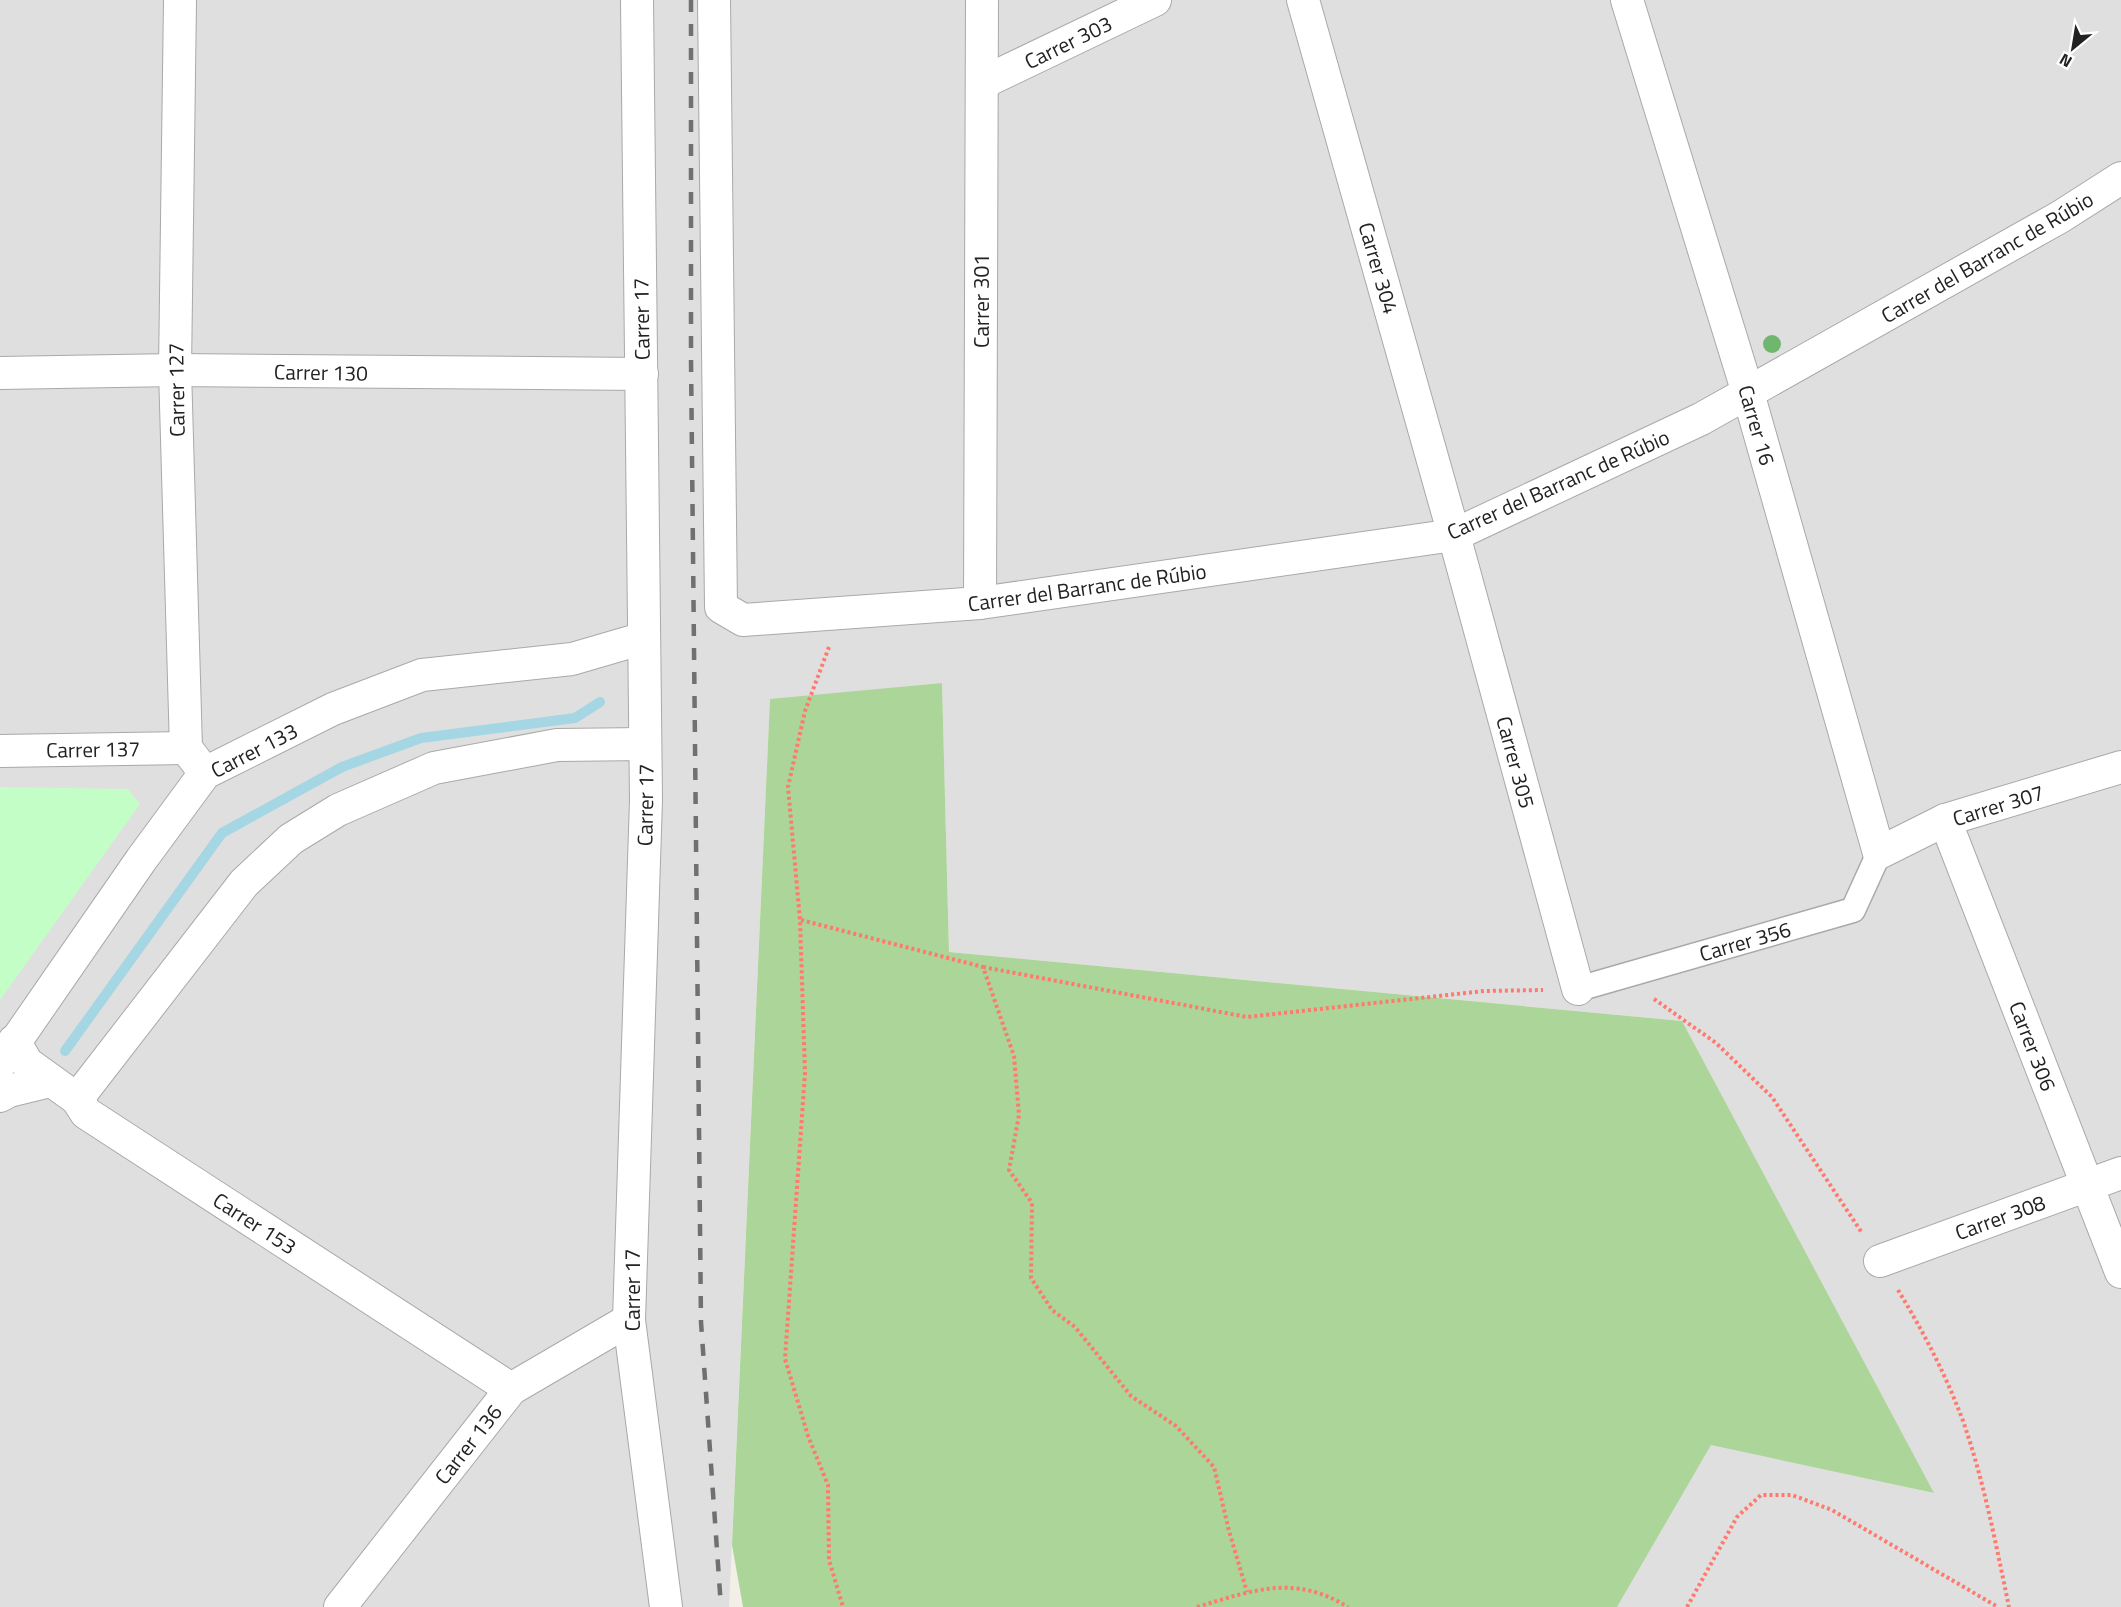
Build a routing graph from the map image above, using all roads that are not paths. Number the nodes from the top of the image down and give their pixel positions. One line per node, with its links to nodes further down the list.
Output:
1 (180, 0): 10 (street, Carrer 127)
2 (637, 0): 12 (street, Carrer 17)
3 (714, 0): 15 (street, Carrer del Barranc de Rúbio)
4 (982, 0): 8 (street, Carrer 301)
5 (1155, 0): 8 (street, Carrer 303)
6 (1303, 0): 14 (street, Carrer 304)
7 (1627, 0): 13 (street, Carrer 16)
8 (982, 83): 15 (street, Carrer 301)
9 (2121, 178): 13 (street, Carrer del Barranc de Rúbio)
10 (175, 370): 11 (street, Carrer 130); 12 (street, Carrer 130); 18 (street, Carrer 127)
11 (0, 373)
12 (642, 374): 16 (street, Carrer 17)
13 (1748, 393): 14 (street, Carrer del Barranc de Rúbio); 23 (street, Carrer 16)
14 (1455, 535): 15 (street, Carrer del Barranc de Rúbio); 24 (street, Carrer 305)
15 (980, 603)
16 (644, 638): 17 (street, Carrer 17); 21 (street, Carrer 133)
17 (645, 744): 28 (street); 33 (street, Carrer 17)
18 (186, 747): 19 (street, Carrer 137); 21 (street)
19 (0, 751)
20 (2121, 767): 22 (street, Carrer 307)
21 (205, 773): 25 (street, Carrer 133)
22 (1945, 820): 23 (street, Carrer 307); 30 (street, Carrer 306)
23 (1878, 853): 24 (street, Carrer 356)
24 (1578, 989)
25 (7, 1053): 26 (street, Carrer 153)
26 (50, 1081): 27 (street); 28 (street, Carrer 153)
27 (0, 1096)
28 (77, 1099): 34 (street, Carrer 153)
29 (2121, 1173): 30 (street, Carrer 308)
30 (2087, 1185): 31 (street, Carrer 308); 32 (street, Carrer 306)
31 (1880, 1261)
32 (2121, 1272)
33 (629, 1320): 34 (street, Carrer 136); 36 (street, Carrer 17)
34 (511, 1389): 35 (street, Carrer 136)
35 (340, 1607)
36 (666, 1607)

